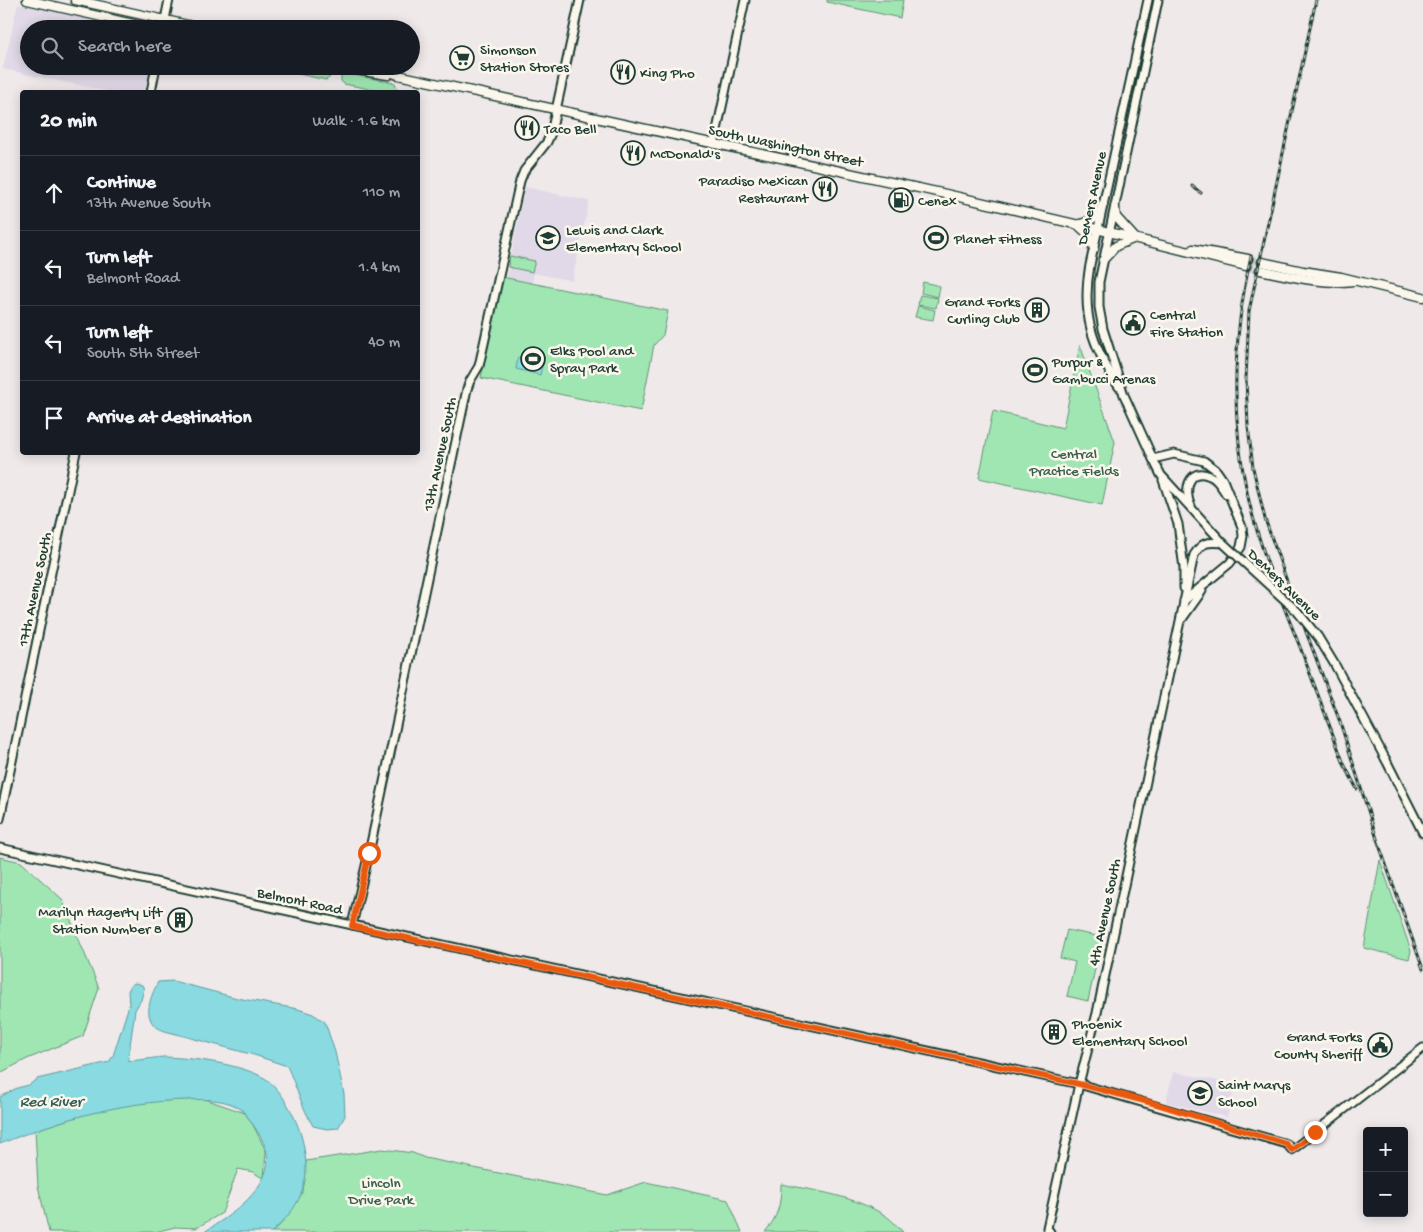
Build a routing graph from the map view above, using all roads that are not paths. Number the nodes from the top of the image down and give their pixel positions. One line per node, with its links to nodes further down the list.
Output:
1 (27, 0): 8 (main road)
2 (75, 0): 9 (main road)
3 (169, 0): 9 (street)
4 (580, 0): 15 (street, 13th Avenue South)
5 (745, 0): 16 (street)
6 (1148, 0): 10 (street, DeMers Avenue)
7 (1158, 0): 11 (street, DeMers Avenue)
8 (115, 20)
9 (165, 20)
10 (1132, 72): 11 (street); 17 (street, DeMers Avenue)
11 (1144, 74): 18 (street, DeMers Avenue)
12 (154, 75): 14 (street)
13 (398, 75): 15 (main road, South Washington Street)
14 (151, 90)
15 (556, 110): 16 (main road, South Washington Street); 43 (street, 13th Avenue South)
16 (714, 144): 19 (main road, South Washington Street)
17 (1103, 204): 19 (main road); 20 (street, DeMers Avenue)
18 (1115, 208): 21 (street, DeMers Avenue); 22 (main road)
19 (1077, 224): 20 (main road, South Washington Street); 23 (main road)
20 (1098, 229): 21 (main road, South Washington Street); 23 (street, DeMers Avenue)
21 (1109, 232): 22 (main road, South Washington Street); 24 (street, DeMers Avenue)
22 (1135, 238): 24 (main road); 25 (main road, South Washington Street)
23 (1094, 249): 29 (street, DeMers Avenue)
24 (1103, 260): 28 (street, DeMers Avenue)
25 (1247, 263)
26 (1261, 266): 27 (main road)
27 (1423, 297)
28 (1107, 340): 29 (street); 30 (street, DeMers Avenue)
29 (1095, 344): 30 (street, DeMers Avenue)
30 (1124, 395): 32 (street, DeMers Avenue)
31 (75, 455): 40 (street, 17th Avenue South)
32 (1153, 459): 33 (street, DeMers Avenue); 34 (street)
33 (1161, 474): 35 (street, DeMers Avenue); 38 (street)
34 (1236, 509): 35 (street); 37 (street)
35 (1195, 513): 36 (street, DeMers Avenue)
36 (1222, 543): 38 (street); 41 (street, DeMers Avenue, bridge)
37 (1213, 577): 38 (street); 39 (street)
38 (1184, 602): 39 (street, 4th Avenue South)
39 (1180, 623): 45 (street, 4th Avenue South)
40 (0, 818)
41 (1423, 834)
42 (0, 848): 43 (street, Belmont Road)
43 (352, 926): 45 (street, Belmont Road)
44 (1423, 1048): 45 (street, Belmont Road)
45 (1079, 1084): 46 (street, 4th Avenue South)
46 (1049, 1230)

